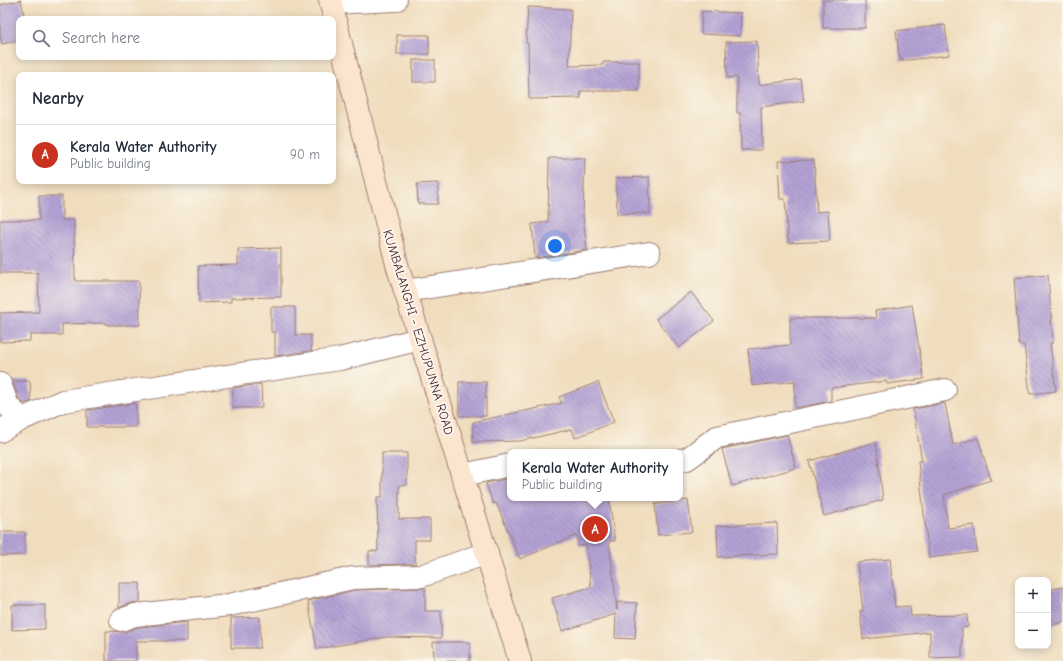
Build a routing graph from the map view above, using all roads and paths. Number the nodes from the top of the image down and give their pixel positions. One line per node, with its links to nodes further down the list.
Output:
1 (396, 0): 2 (street)
2 (331, 2): 3 (main road, KUMBALANGHI - EZHUPUNNA ROAD)
3 (335, 16)
4 (336, 22): 6 (main road, KUMBALANGHI - EZHUPUNNA ROAD)
5 (650, 253): 6 (street)
6 (405, 291): 7 (main road, KUMBALANGHI - EZHUPUNNA ROAD)
7 (420, 339): 10 (street); 14 (main road, KUMBALANGHI - EZHUPUNNA ROAD)
8 (0, 384): 10 (street)
9 (945, 390): 12 (street)
10 (22, 419): 11 (street)
11 (0, 431)
12 (683, 460)
13 (507, 466): 14 (street)
14 (463, 475): 15 (main road, KUMBALANGHI - EZHUPUNNA ROAD)
15 (487, 553): 16 (street); 17 (main road, KUMBALANGHI - EZHUPUNNA ROAD)
16 (121, 620)
17 (520, 661)

